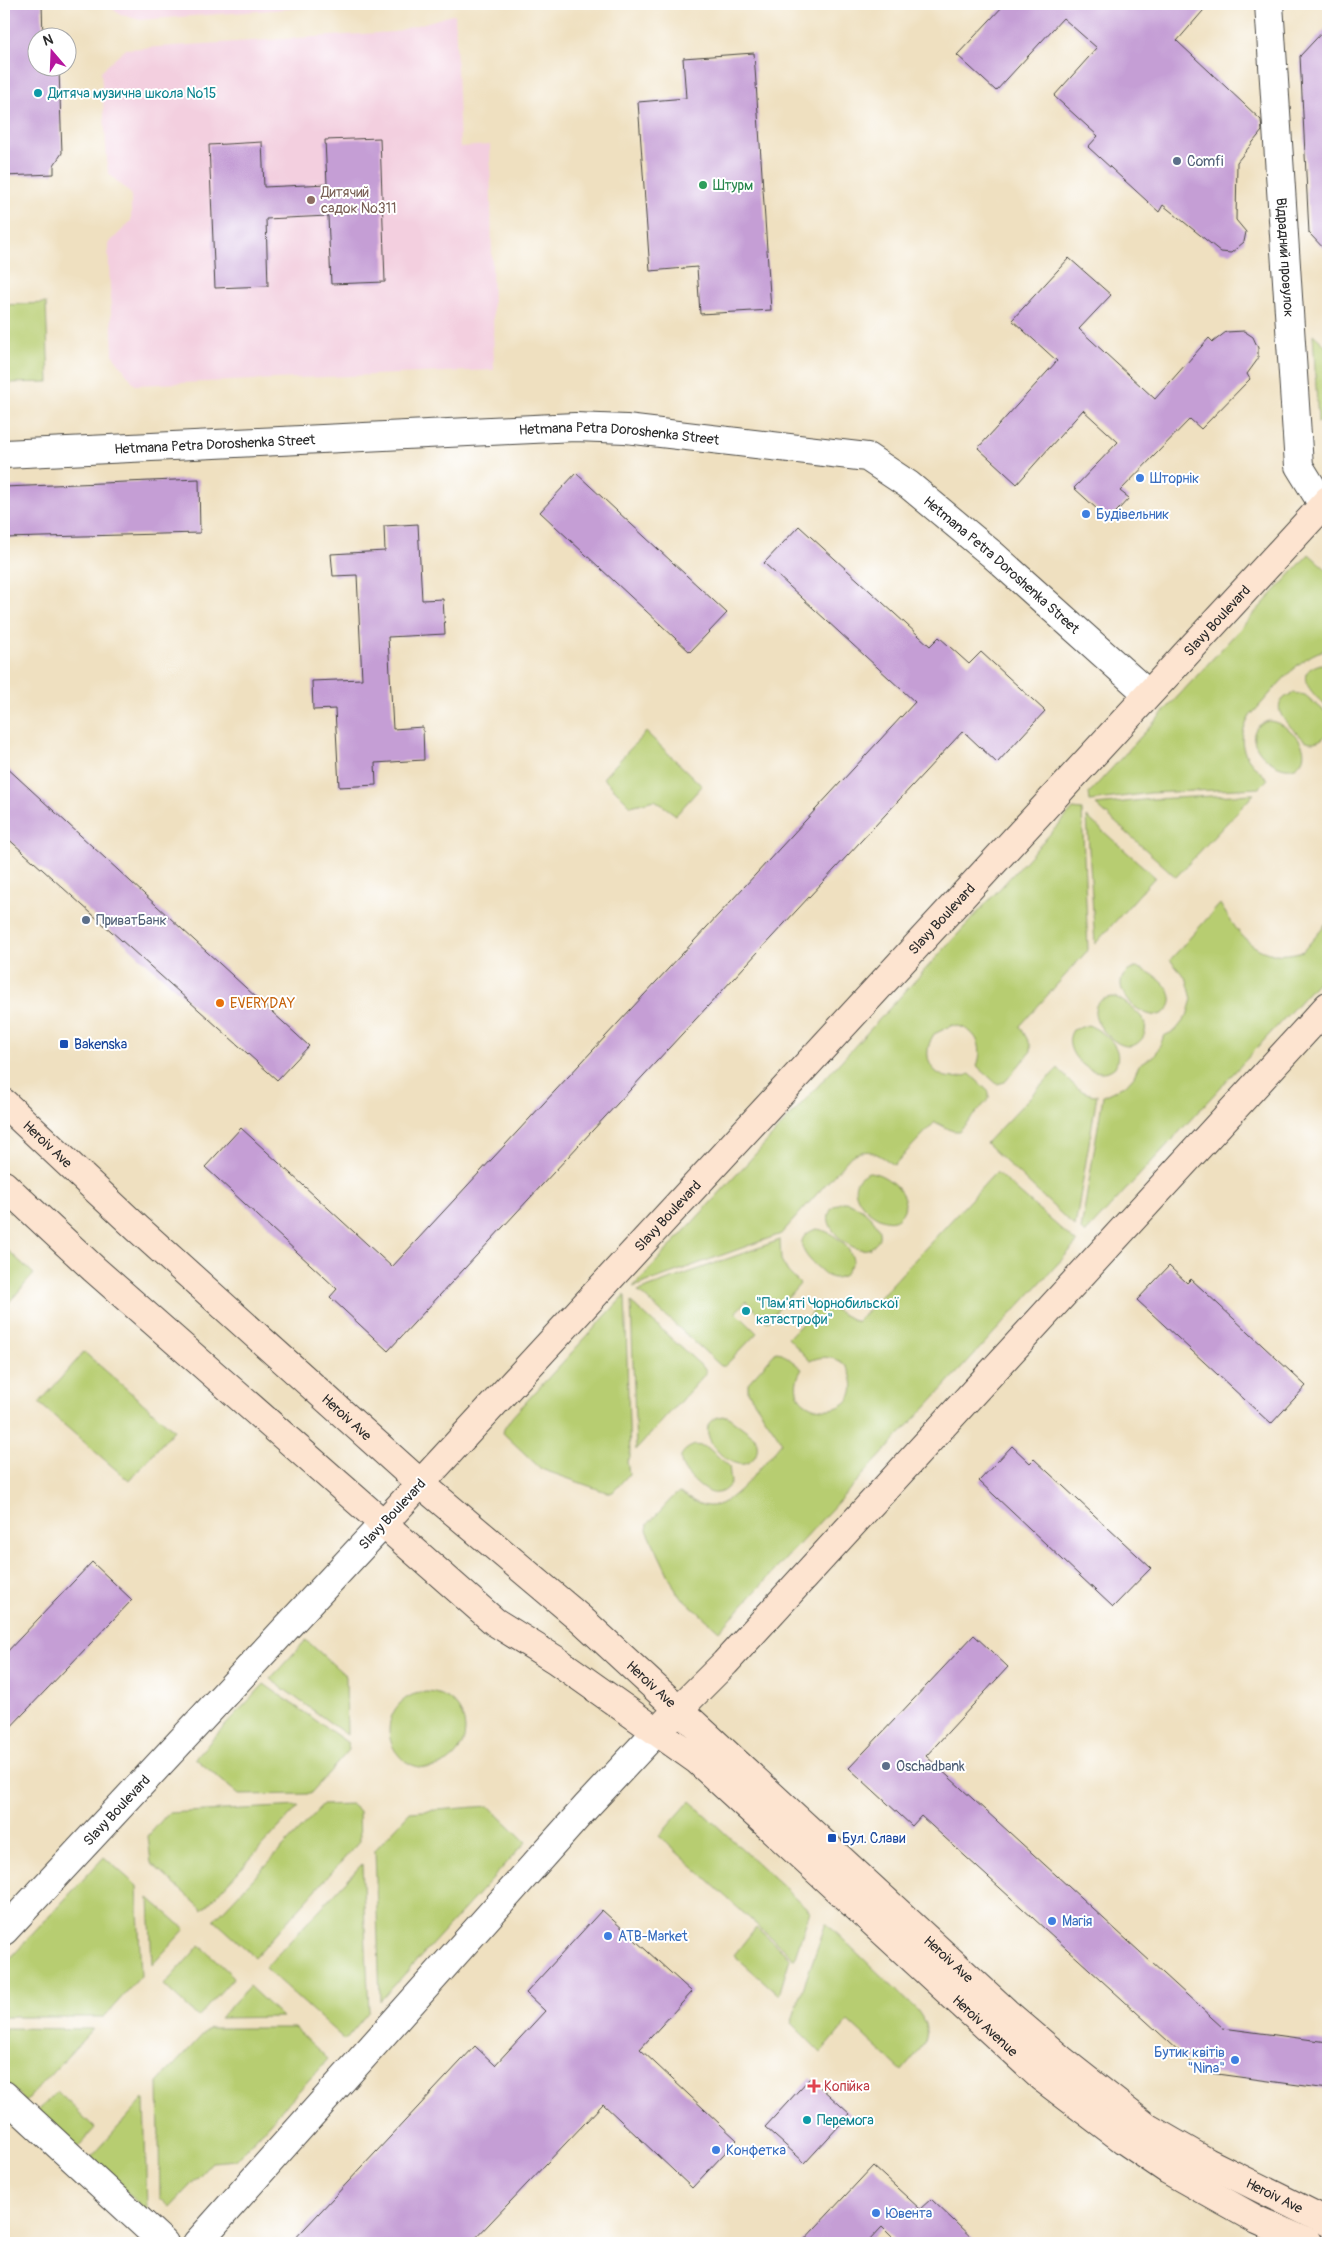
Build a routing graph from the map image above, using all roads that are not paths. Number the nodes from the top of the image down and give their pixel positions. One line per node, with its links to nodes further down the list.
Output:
1 (1269, 4): 3 (street, Відрадний провулок)
2 (4, 454): 4 (street, Hetmana Petra Doroshenka Street)
3 (1326, 502): 4 (main road, Slavy Boulevard)
4 (1148, 694): 8 (main road, Slavy Boulevard)
5 (1328, 1006): 10 (main road)
6 (4, 1103): 8 (main road, Heroiv Ave)
7 (4, 1185): 9 (main road, Heroiv Ave)
8 (421, 1484): 9 (main road, Slavy Boulevard); 10 (main road, Heroiv Ave)
9 (384, 1523): 11 (main road, Heroiv Ave); 12 (street, Slavy Boulevard)
10 (679, 1709): 11 (main road); 14 (main road, Heroiv Ave)
11 (656, 1732): 16 (street); 17 (main road, Heroiv Ave)
12 (4, 1931)
13 (4, 2095): 15 (street)
14 (1328, 2222)
15 (164, 2243)
16 (198, 2243)
17 (1309, 2243)

